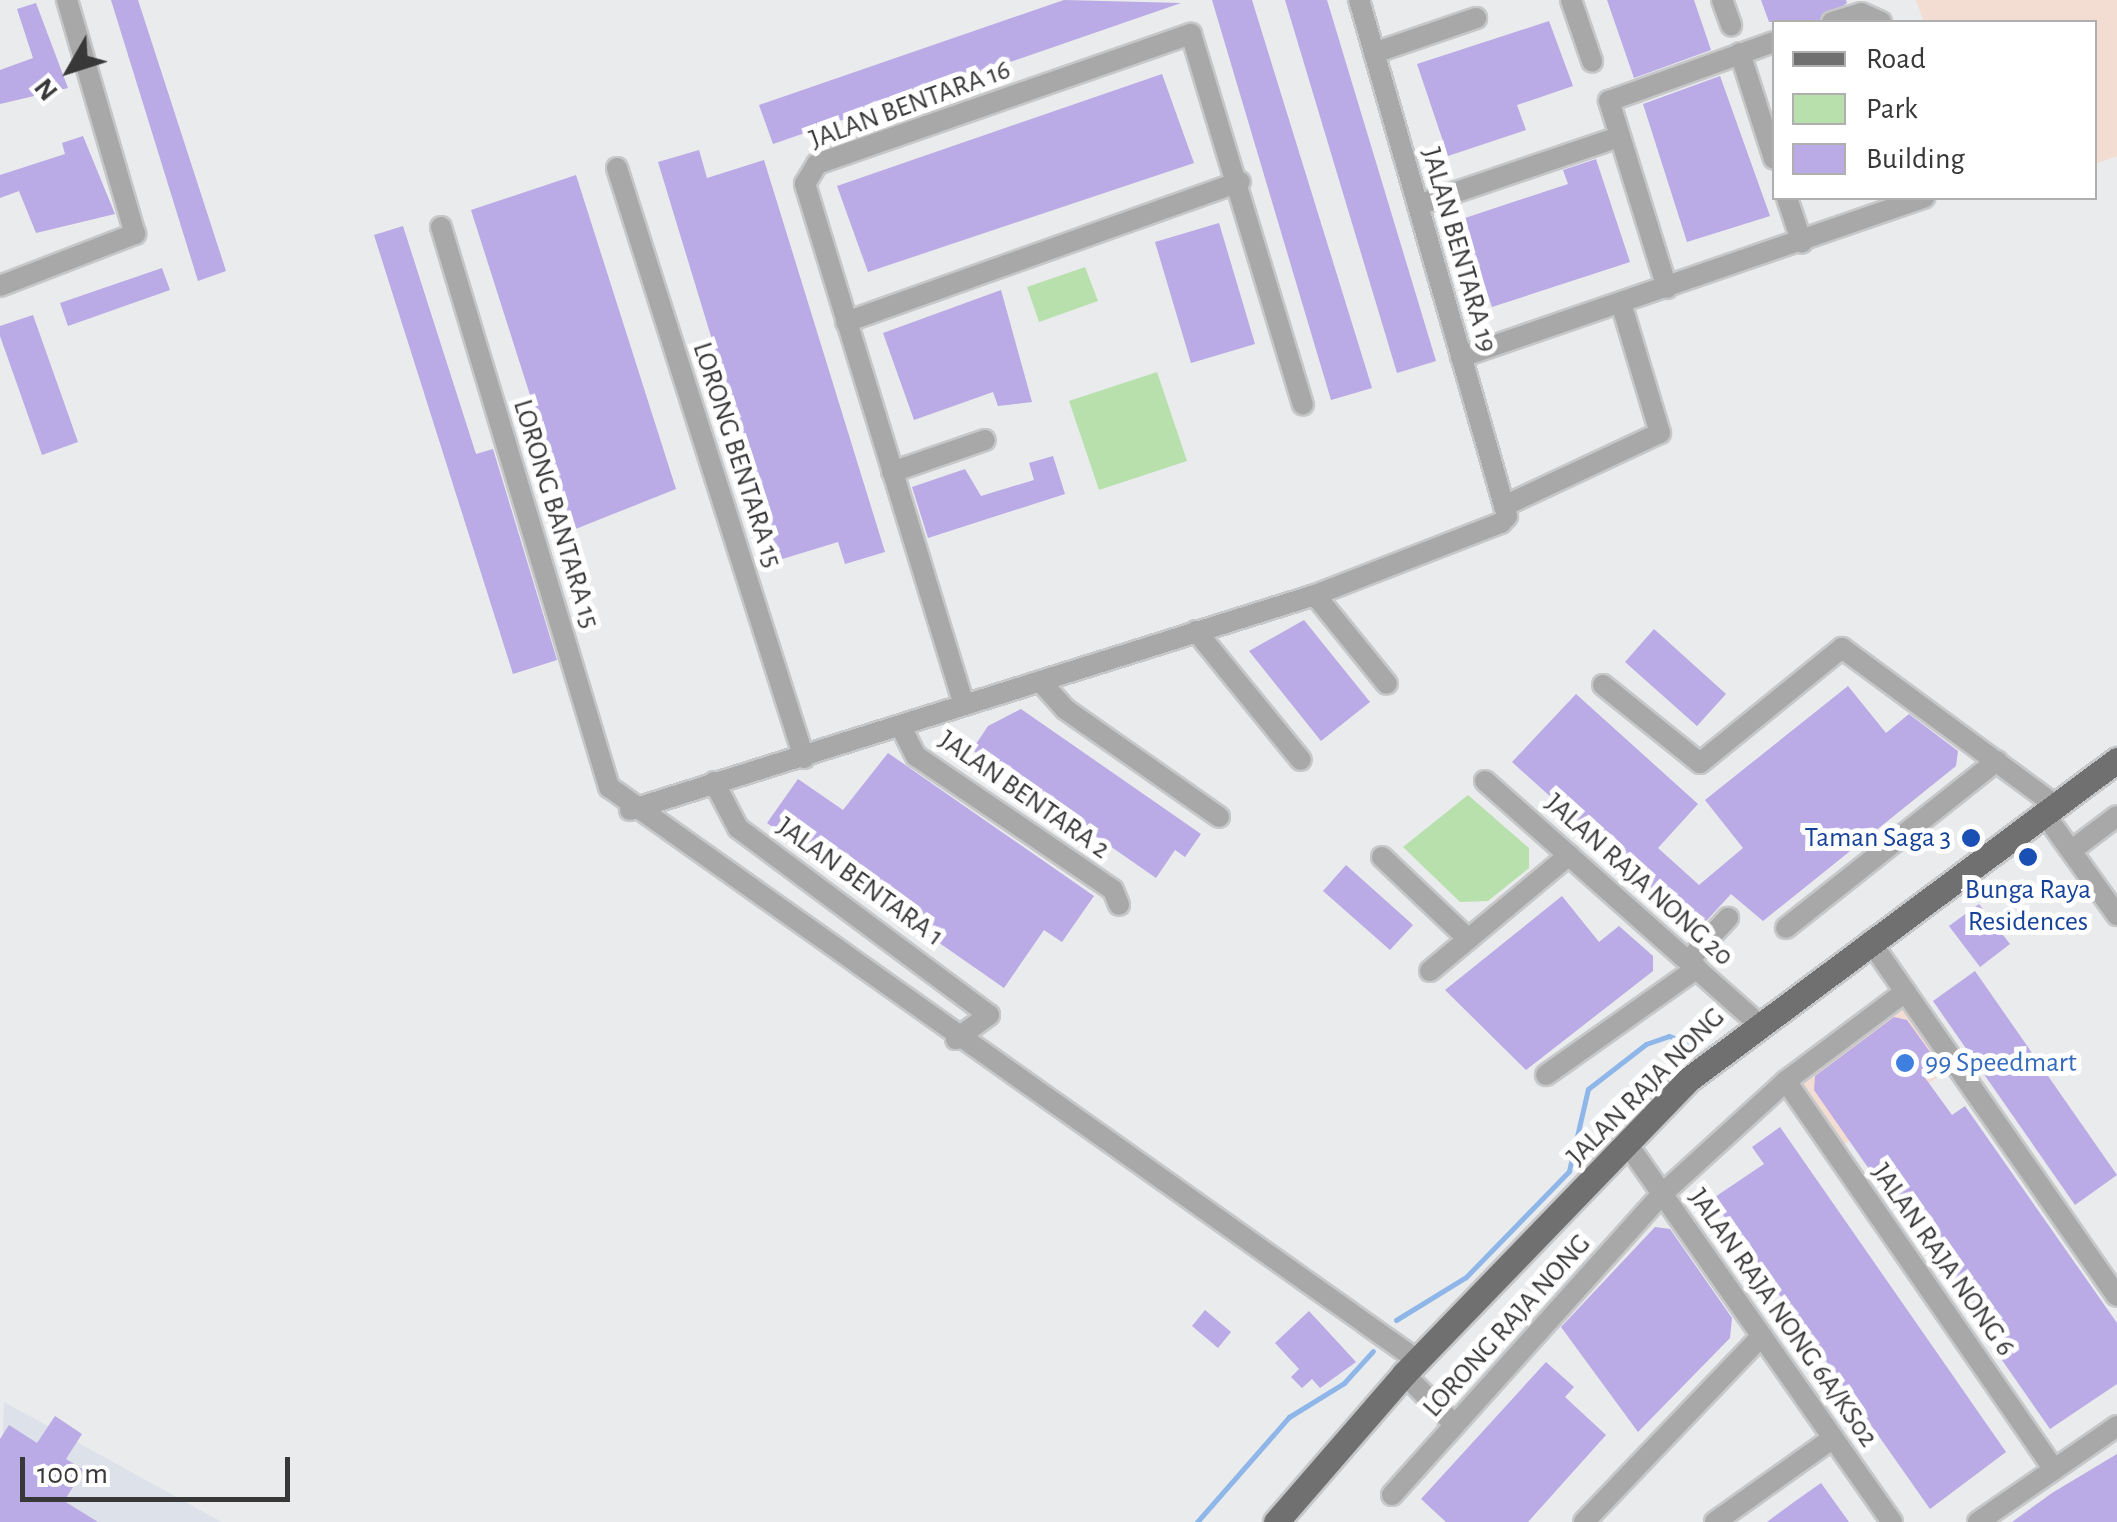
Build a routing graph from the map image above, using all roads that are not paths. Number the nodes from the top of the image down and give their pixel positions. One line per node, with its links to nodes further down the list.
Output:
1 (67, 0): 20 (street)
2 (1359, 0): 8 (street, JALAN BENTARA 19)
3 (1571, 0): 10 (street)
4 (1722, 0): 6 (street)
5 (1476, 18): 8 (street)
6 (1730, 25)
7 (1772, 43): 9 (street)
8 (1374, 53): 17 (street, JALAN BENTARA 19)
9 (1740, 54): 11 (street); 12 (street)
10 (1592, 61)
11 (1616, 138): 17 (street); 21 (street)
12 (1772, 153)
13 (617, 168): 36 (street, LORONG BENTARA 15)
14 (1240, 182): 23 (street); 23 (street, JALAN BENTARA 16); 25 (street, JALAN BENTARA 16)
15 (1788, 200): 19 (street)
16 (1919, 200): 19 (street)
17 (1418, 205): 24 (street, JALAN BENTARA 19)
18 (440, 228): 42 (street, LORONG BANTARA 15)
19 (1802, 243): 21 (street)
20 (0, 286)
21 (1668, 288): 22 (street)
22 (1621, 304): 24 (street); 28 (street)
23 (846, 322): 27 (street, JALAN BENTARA 16)
24 (1461, 357): 28 (street, JALAN BENTARA 19)
25 (1303, 404)
26 (985, 440): 27 (street)
27 (892, 472): 34 (street, JALAN BENTARA 16)
28 (1506, 511): 29 (street)
29 (1316, 596): 30 (street); 32 (street)
30 (1196, 631): 31 (street); 37 (street)
31 (1040, 681): 34 (street); 45 (street)
32 (1387, 684)
33 (1604, 685): 39 (street)
34 (964, 705): 35 (street)
35 (901, 727): 36 (street); 49 (street, JALAN BENTARA 2)
36 (804, 758): 41 (street)
37 (1301, 760)
38 (2117, 760): 43 (main road, JALAN RAJA NONG)
39 (1996, 761): 43 (street); 52 (street)
40 (1485, 781): 47 (street, JALAN RAJA NONG 20)
41 (714, 782): 42 (street); 59 (street, JALAN BENTARA 1)
42 (630, 810): 59 (street)
43 (2052, 811): 46 (street); 54 (main road, JALAN RAJA NONG)
44 (2117, 816): 46 (street)
45 (1219, 817)
46 (2072, 850): 50 (street)
47 (1569, 855): 53 (street); 55 (street, JALAN RAJA NONG 20)
48 (1382, 858): 53 (street)
49 (1119, 905)
50 (2117, 915)
51 (1728, 918): 55 (street)
52 (1786, 928)
53 (1468, 939): 56 (street)
54 (1870, 942): 57 (street); 58 (main road, JALAN RAJA NONG)
55 (1692, 964): 58 (street, JALAN RAJA NONG 20); 60 (street)
56 (1430, 971)
57 (1905, 992): 61 (street, LORONG RAJA NONG); 64 (street)
58 (1755, 1021): 62 (main road, JALAN RAJA NONG)
59 (956, 1039): 66 (street)
60 (1546, 1075)
61 (1786, 1081): 63 (street, LORONG RAJA NONG); 70 (street, JALAN RAJA NONG 6)
62 (1628, 1145): 63 (street, JALAN RAJA NONG 6A/KS02); 66 (main road, JALAN RAJA NONG)
63 (1662, 1194): 65 (street, JALAN RAJA NONG 6A/KS02); 67 (street, LORONG RAJA NONG)
64 (2117, 1296)
65 (1762, 1336): 69 (street, JALAN RAJA NONG 6A/KS02); 73 (street)
66 (1411, 1367): 67 (street); 72 (main road, JALAN RAJA NONG)
67 (1455, 1425): 71 (street, LORONG RAJA NONG)
68 (2117, 1426): 70 (street)
69 (1833, 1438): 74 (street); 75 (street, JALAN RAJA NONG 6A/KS02)
70 (2054, 1470): 76 (street)
71 (1392, 1495)
72 (1276, 1522)
73 (1584, 1522)
74 (1715, 1522)
75 (1892, 1522)
76 (1978, 1522)

